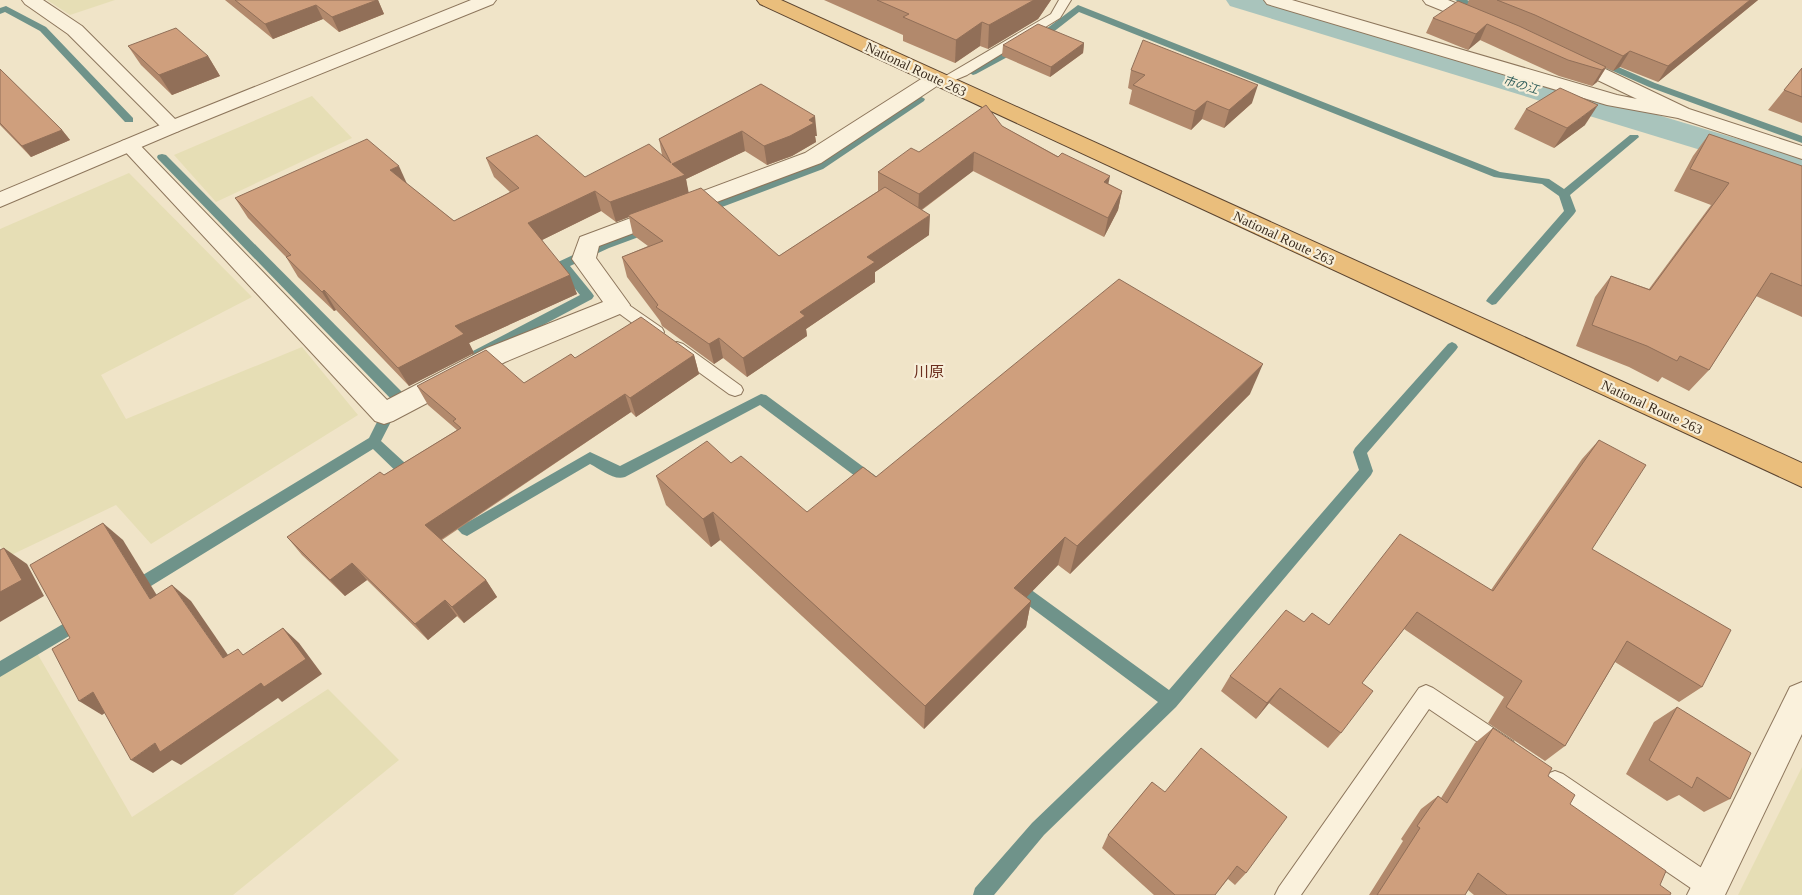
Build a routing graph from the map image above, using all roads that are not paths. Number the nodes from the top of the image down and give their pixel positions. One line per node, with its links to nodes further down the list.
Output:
1 (31, 0): 11 (street)
2 (487, 0): 11 (street)
3 (766, 0): 9 (highway, National Route 263)
4 (1065, 0): 9 (lane)
5 (1273, 0): 10 (street)
6 (1432, 0): 7 (street)
7 (1502, 28)
8 (1555, 53): 10 (street)
9 (939, 80): 15 (street); 17 (highway, National Route 263)
10 (1682, 113): 13 (street)
11 (172, 127): 12 (street)
12 (129, 145): 14 (street); 15 (street)
13 (1802, 153)
14 (0, 200)
15 (618, 304): 16 (lane)
16 (735, 390)
17 (1802, 476)
18 (1798, 713): 19 (street)
19 (1708, 891): 20 (lane)
20 (1287, 895)

